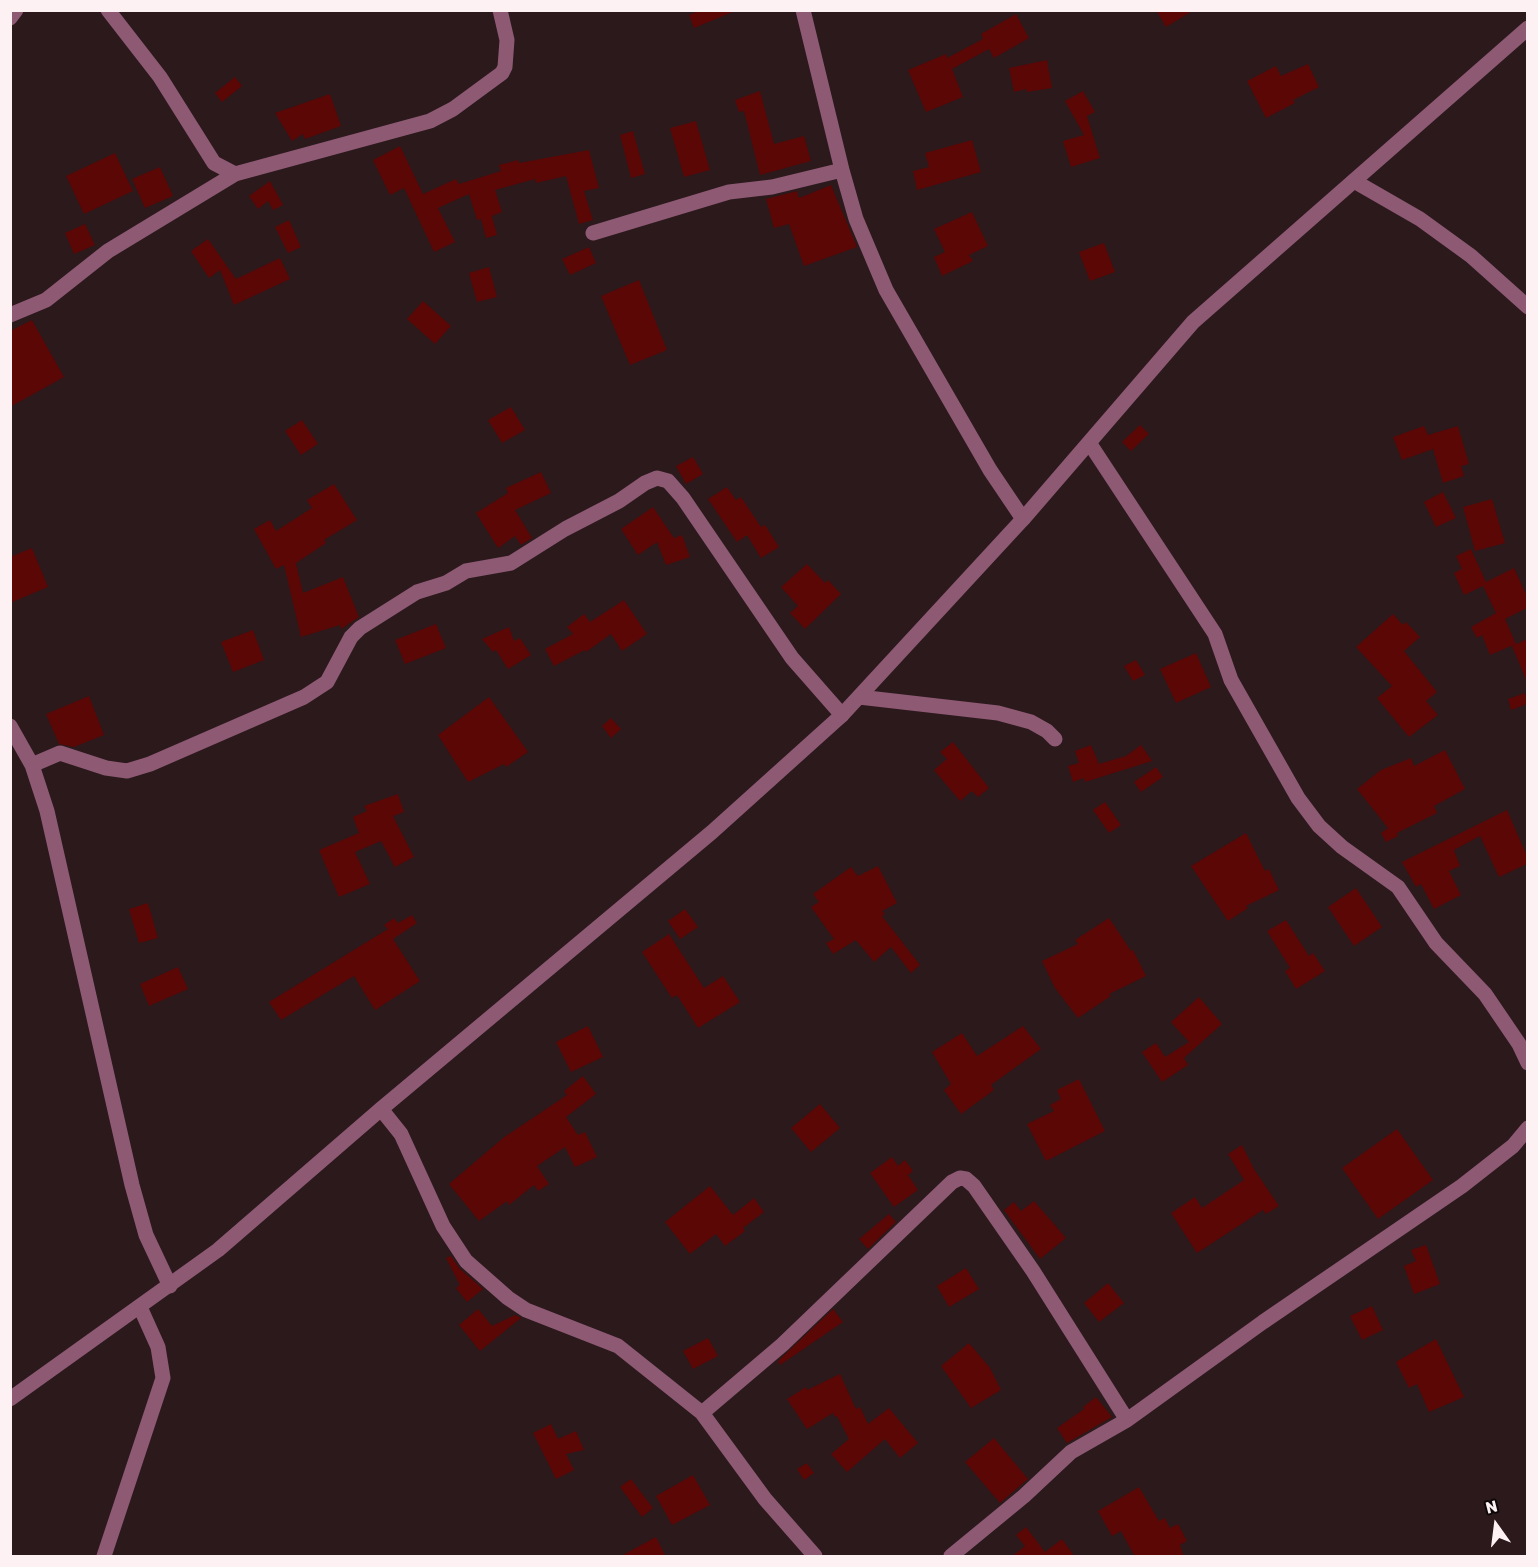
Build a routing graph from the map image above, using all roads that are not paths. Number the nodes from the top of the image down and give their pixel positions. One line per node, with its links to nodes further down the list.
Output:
1 (16, 10): 5 (street)
2 (108, 10): 7 (street)
3 (500, 10): 9 (street)
4 (802, 10): 8 (street)
5 (10, 18)
6 (1527, 28): 10 (street)
7 (214, 163): 9 (street); 11 (street)
8 (842, 170): 12 (street); 16 (street)
9 (235, 174): 11 (street)
10 (1354, 181): 13 (street); 15 (street)
11 (212, 186): 14 (street)
12 (593, 233)
13 (1527, 307)
14 (10, 315)
15 (1090, 444): 16 (street); 22 (street)
16 (1023, 519): 17 (street)
17 (859, 697): 18 (street); 20 (street)
18 (842, 715): 21 (street); 23 (street)
19 (10, 726): 21 (street)
20 (1055, 739)
21 (32, 765): 25 (street)
22 (1527, 1063)
23 (381, 1109): 25 (street); 28 (street)
24 (1527, 1128): 29 (street)
25 (170, 1286): 26 (street)
26 (140, 1307): 27 (street); 30 (street)
27 (10, 1399)
28 (702, 1413): 29 (street); 31 (street)
29 (1127, 1420): 32 (street)
30 (104, 1557)
31 (815, 1557)
32 (951, 1557)

